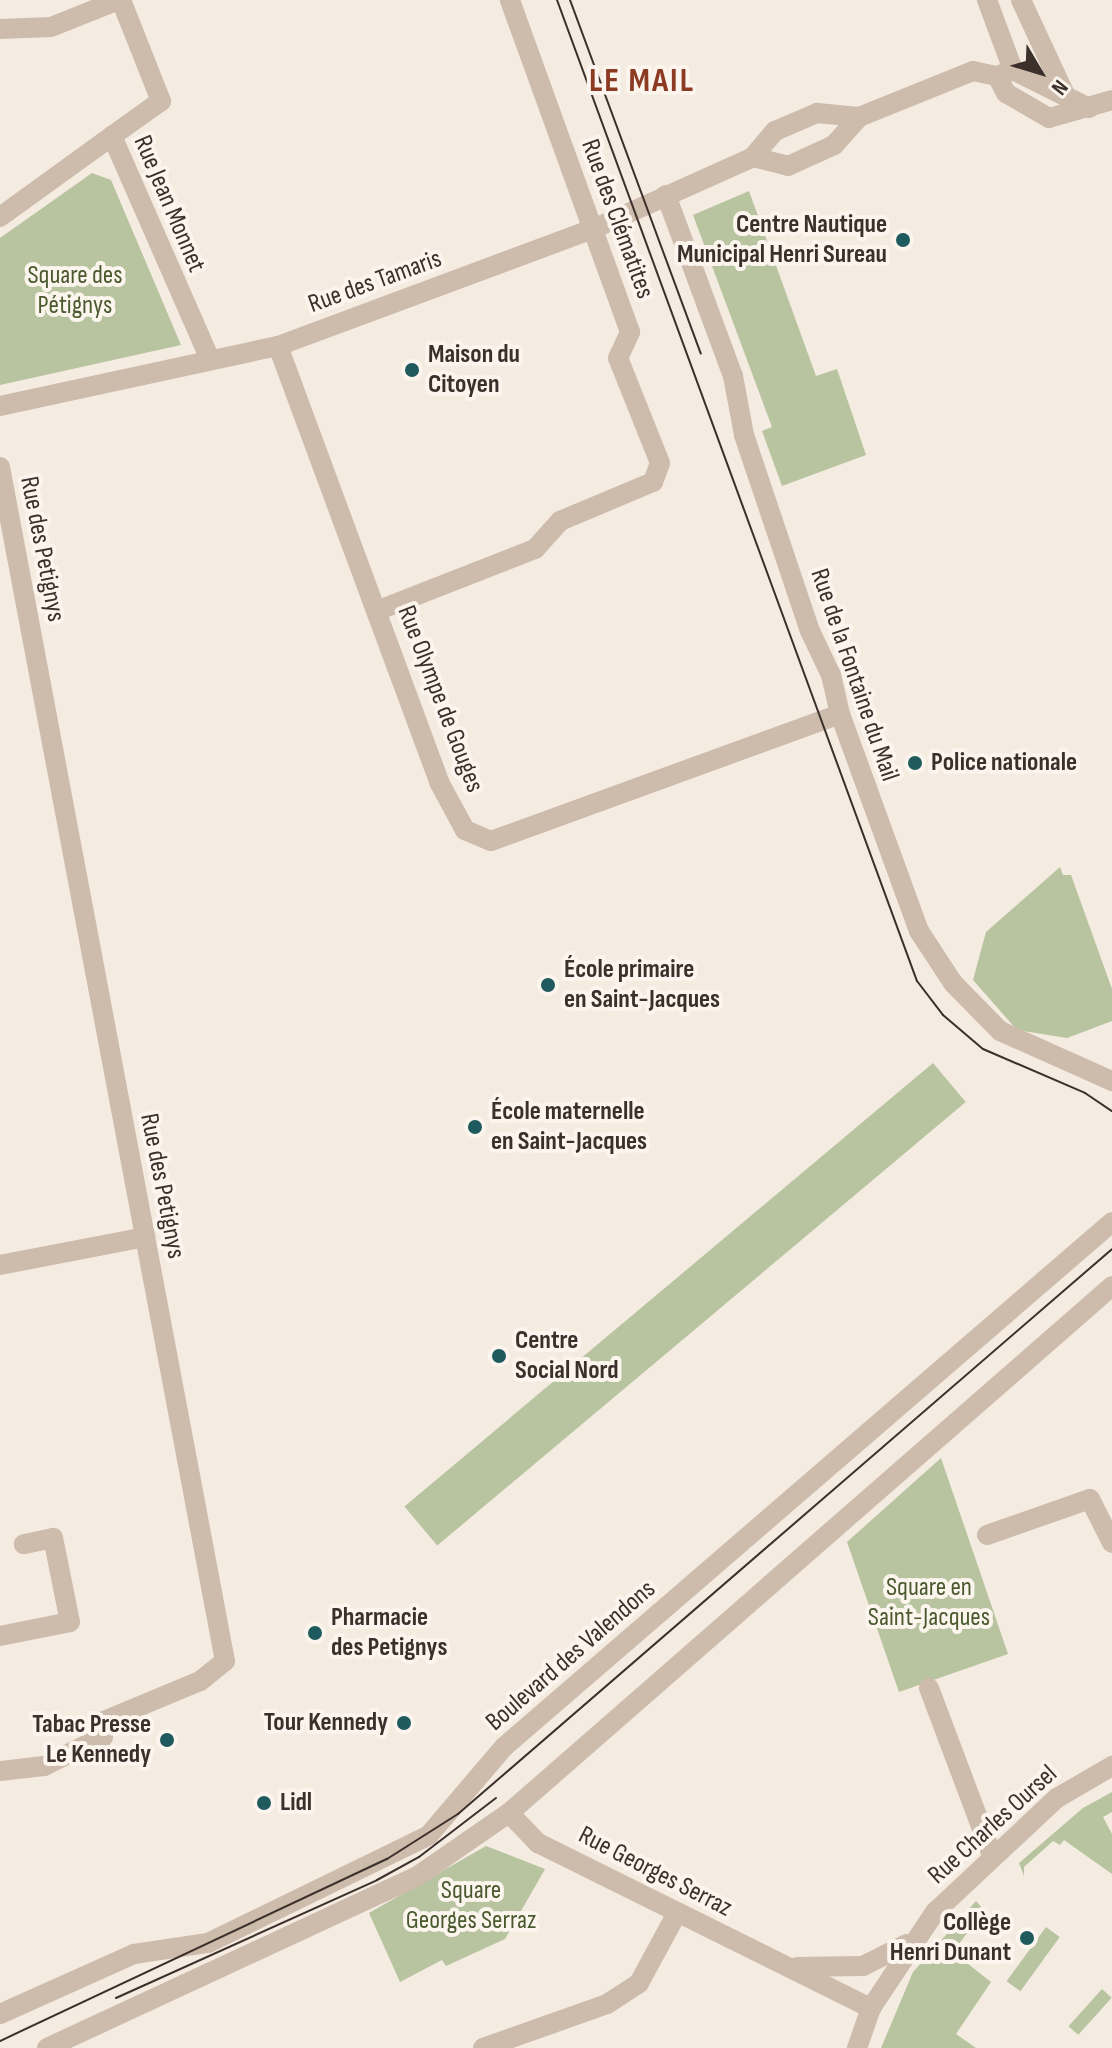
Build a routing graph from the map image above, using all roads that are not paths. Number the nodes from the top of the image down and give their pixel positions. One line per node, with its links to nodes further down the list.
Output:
1 (120, 0): 5 (street); 11 (street, Rue Jean Monnet)
2 (510, 0): 15 (street, Rue des Clématites)
3 (987, 0): 6 (street)
4 (1021, 0): 7 (street)
5 (0, 29)
6 (1005, 73): 7 (street); 9 (street); 10 (street)
7 (1066, 97): 9 (street)
8 (1112, 100): 9 (street)
9 (1089, 108)
10 (859, 117): 12 (street); 12 (street)
11 (112, 136): 14 (street); 17 (street, Rue Jean Monnet)
12 (753, 157): 13 (street, Rue des Tamaris)
13 (666, 195): 15 (street, Rue des Tamaris); 21 (street, Rue de la Fontaine du Mail)
14 (0, 217)
15 (593, 229): 16 (street, Rue des Tamaris); 20 (street, Rue des Clématites)
16 (278, 346): 17 (street, Rue des Tamaris); 20 (street, Rue Olympe de Gouges)
17 (210, 359): 18 (street, Rue des Tamaris)
18 (0, 406)
19 (0, 467): 24 (street, Rue des Petignys)
20 (379, 610): 21 (street, Rue Olympe de Gouges)
21 (840, 714): 22 (street, Rue de la Fontaine du Mail)
22 (1112, 1081)
23 (1112, 1222): 41 (street, Boulevard des Valendons)
24 (145, 1237): 25 (street); 33 (street, Rue des Petignys)
25 (0, 1265)
26 (1112, 1286): 34 (street)
27 (987, 1535): 28 (street)
28 (1112, 1543)
29 (24, 1544): 30 (street)
30 (0, 1636)
31 (929, 1688): 35 (street)
32 (1112, 1766): 35 (street, Rue Charles Oursel)
33 (2, 1768)
34 (509, 1813): 36 (street, Rue Georges Serraz); 43 (street)
35 (992, 1856): 37 (street, Rue Charles Oursel)
36 (677, 1913): 38 (street, Rue Georges Serraz); 42 (street)
37 (918, 1936): 39 (street, Rue Charles Oursel); 40 (street, Rue Charles Oursel)
38 (785, 1966): 39 (street, Rue Georges Serraz); 40 (street, Rue Georges Serraz)
39 (863, 1966)
40 (871, 2008): 45 (street, Rue Charles Oursel)
41 (0, 2014)
42 (529, 2041): 44 (street)
43 (47, 2048)
44 (483, 2048)
45 (857, 2048)

